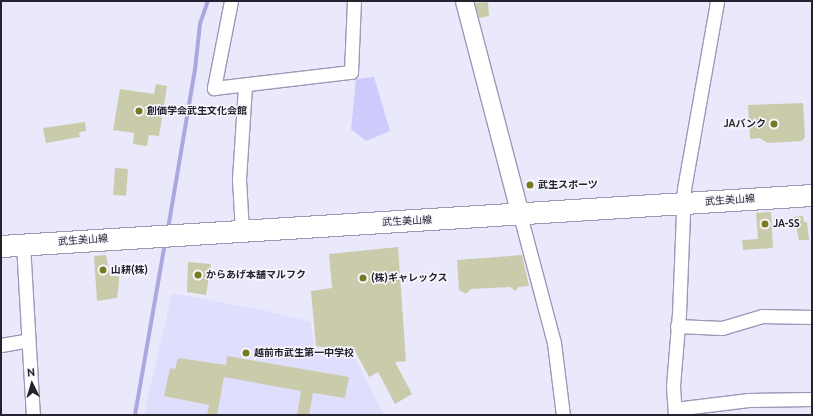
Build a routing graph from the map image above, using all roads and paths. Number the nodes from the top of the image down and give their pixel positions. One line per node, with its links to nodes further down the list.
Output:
1 (231, 1): 5 (street)
2 (354, 1): 5 (street)
3 (464, 1): 8 (street)
4 (717, 1): 7 (street)
5 (245, 85): 9 (street)
6 (812, 194): 7 (main road, 武生美山線)
7 (682, 203): 8 (main road, 武生美山線); 13 (street)
8 (520, 215): 9 (main road, 武生美山線); 19 (street)
9 (242, 231): 10 (main road, 武生美山線)
10 (23, 244): 11 (main road, 武生美山線); 14 (street)
11 (1, 246)
12 (812, 318): 13 (street)
13 (677, 326): 17 (street)
14 (28, 340): 15 (street); 18 (street)
15 (1, 345)
16 (812, 399): 17 (street)
17 (675, 412)
18 (32, 415)
19 (563, 415)

